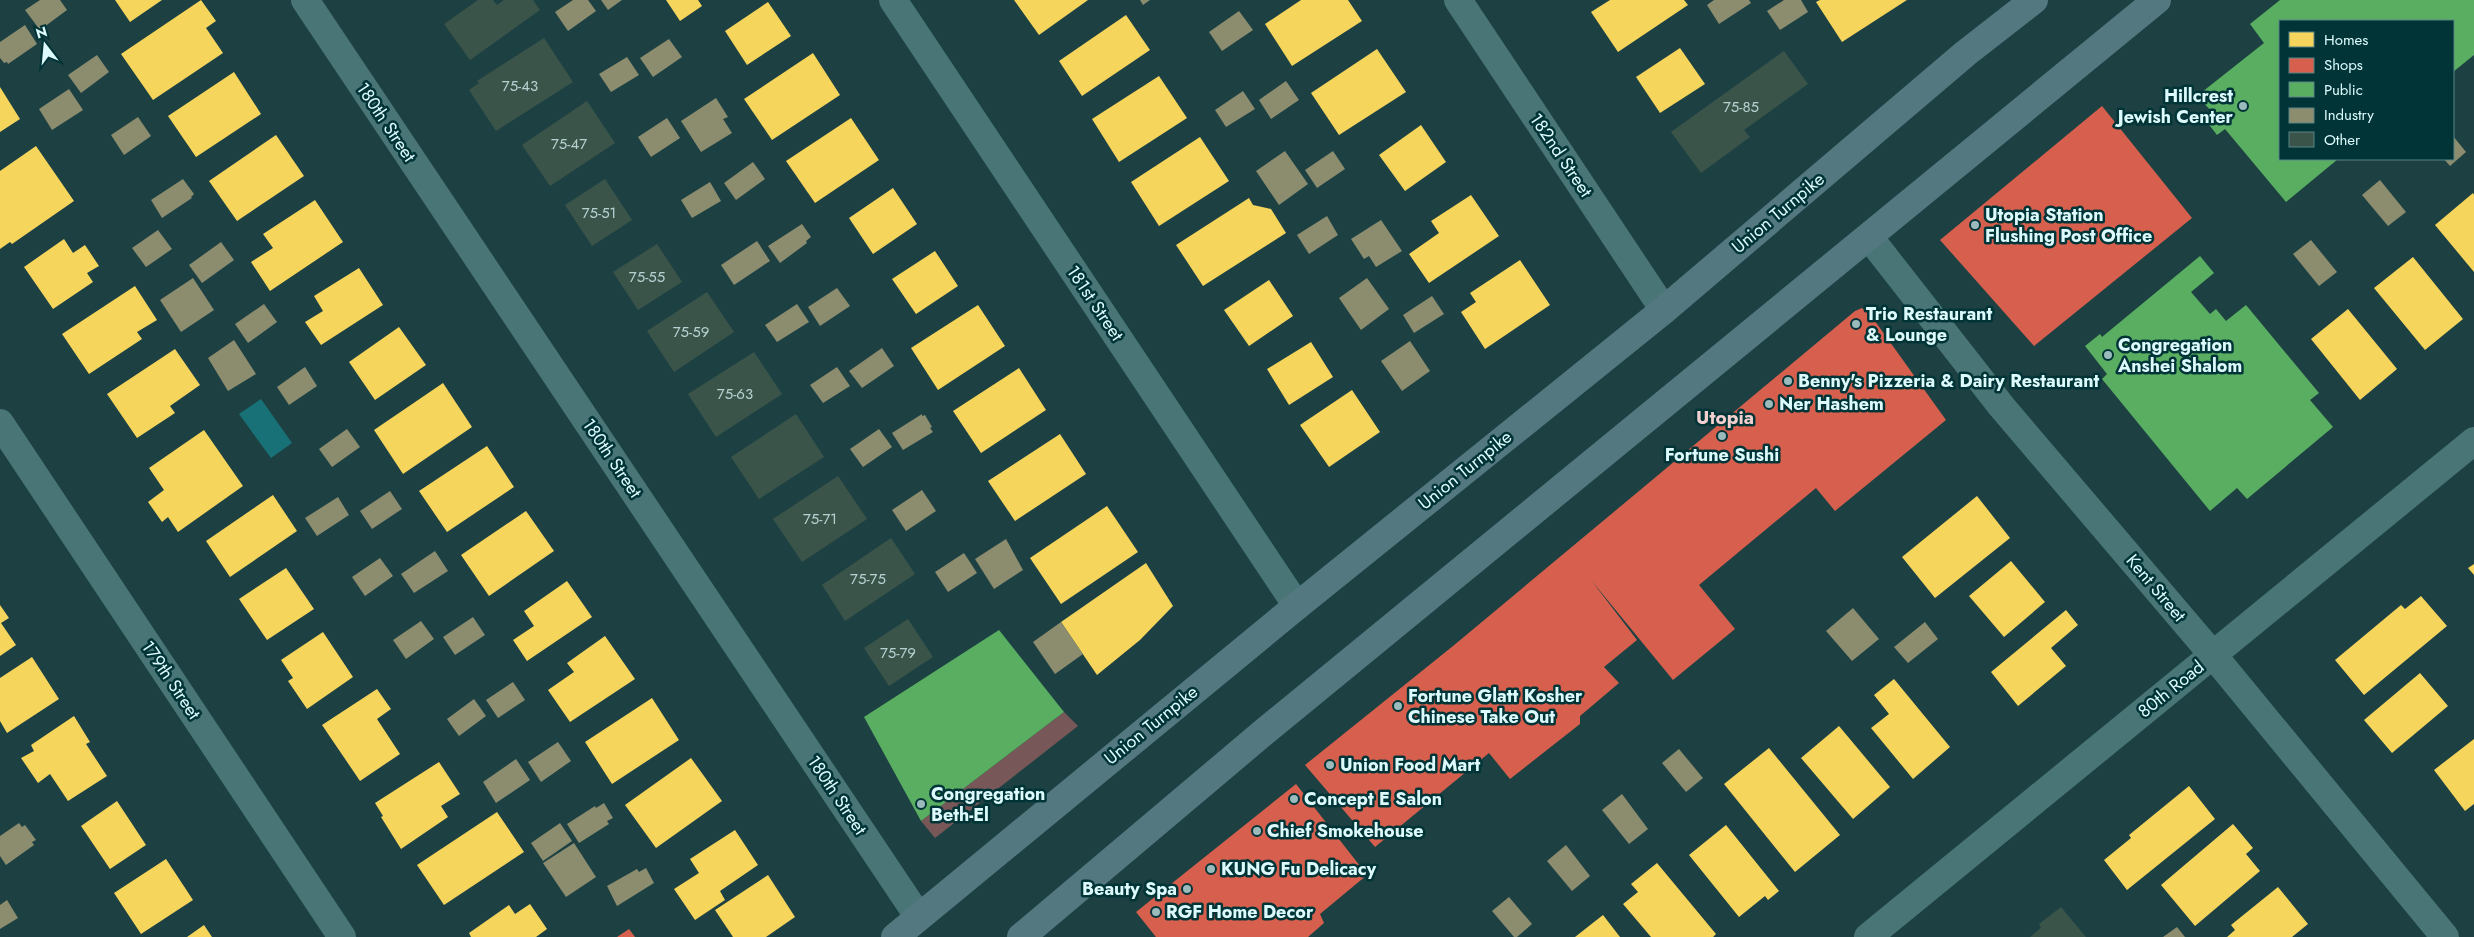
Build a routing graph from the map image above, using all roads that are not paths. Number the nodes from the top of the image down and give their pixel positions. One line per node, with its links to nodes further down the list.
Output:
1 (305, 0): 12 (street, 180th Street)
2 (893, 0): 10 (street, 181st Street)
3 (1458, 0): 7 (street, 182nd Street)
4 (2034, 0): 7 (main road, Union Turnpike)
5 (2157, 0): 6 (main road)
6 (1869, 237): 11 (street, Kent Street); 15 (main road)
7 (1664, 310): 10 (main road, Union Turnpike)
8 (0, 422): 13 (street, 179th Street)
9 (2474, 441): 11 (street, 80th Road)
10 (1297, 606): 12 (main road, Union Turnpike)
11 (2213, 655): 16 (street, 80th Road); 17 (street, Kent Street)
12 (918, 916): 14 (main road, Union Turnpike)
13 (342, 937)
14 (895, 937)
15 (1021, 937)
16 (1868, 937)
17 (2445, 937)

